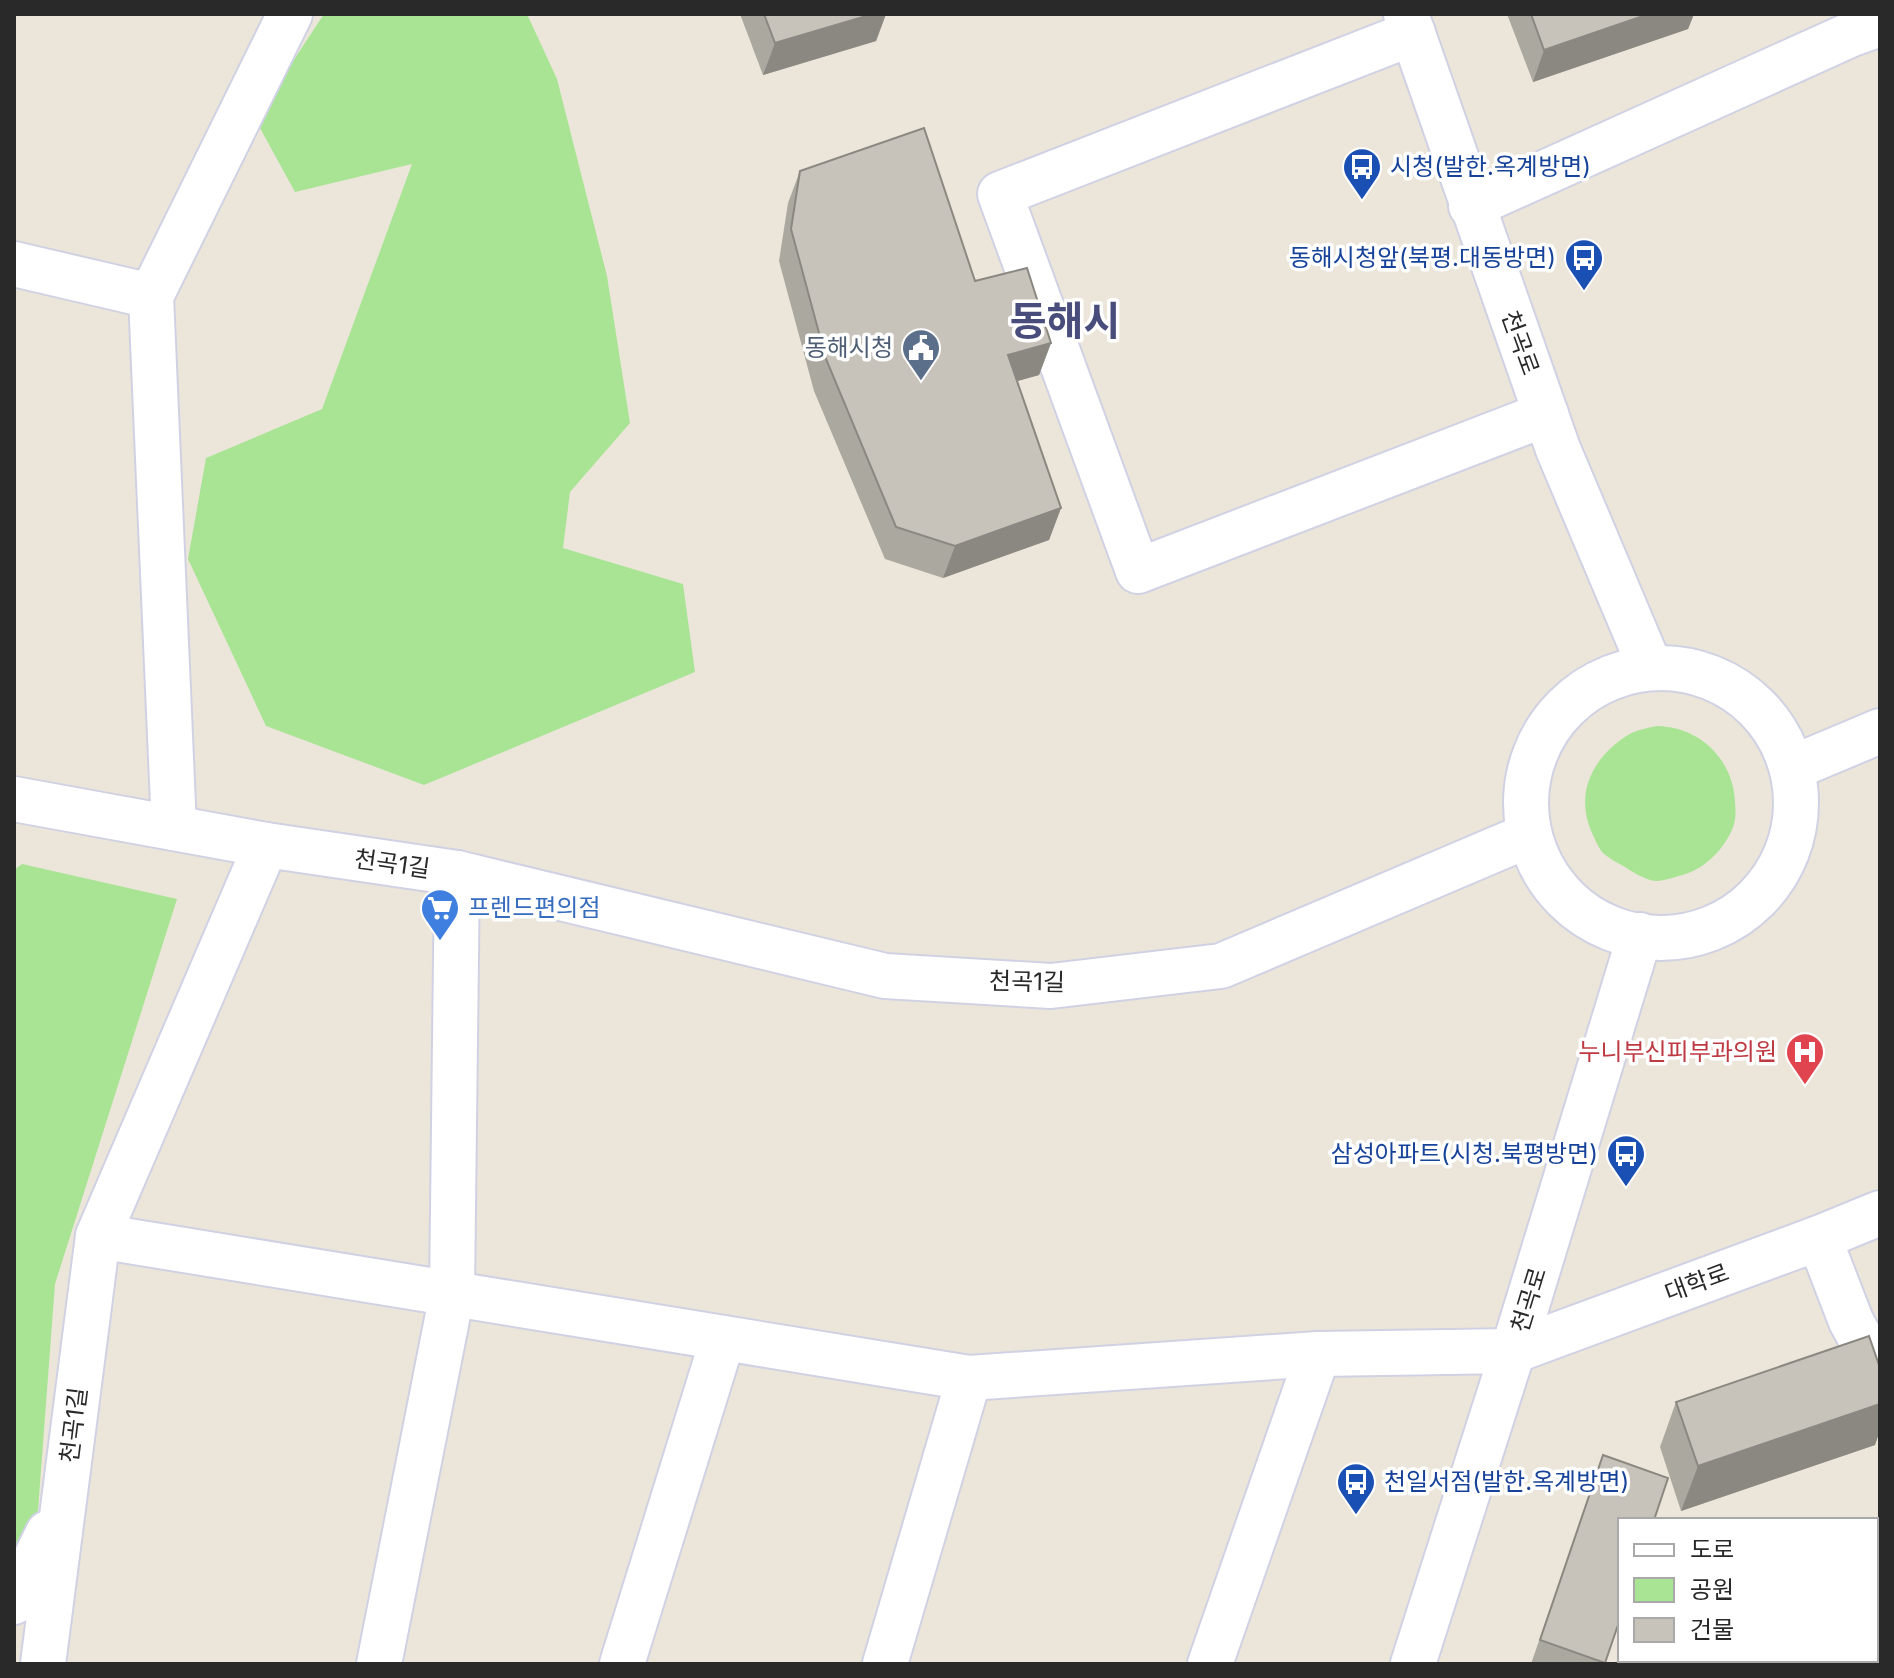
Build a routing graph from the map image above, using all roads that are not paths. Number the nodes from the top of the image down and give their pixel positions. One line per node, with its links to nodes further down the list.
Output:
1 (290, 14): 6 (street)
2 (1409, 24): 4 (street, 천곡로); 7 (street)
3 (1880, 24): 4 (street)
4 (1471, 206): 7 (street, 천곡로)
5 (14, 264): 6 (street)
6 (151, 296): 12 (street)
7 (1546, 414): 8 (street, 천곡로)
8 (1650, 667): 10 (street); 13 (street)
9 (1880, 731): 10 (street)
10 (1792, 768): 16 (street)
11 (14, 799): 12 (street)
12 (174, 828): 14 (street)
13 (1529, 835): 15 (street, 천곡1길); 16 (street)
14 (266, 845): 15 (street, 천곡1길); 18 (street, 천곡1길)
15 (457, 873): 20 (street)
16 (1640, 935): 22 (street, 천곡로)
17 (1880, 1213): 19 (street, 대학로)
18 (98, 1236): 20 (street, 대학로); 26 (street, 천곡1길)
19 (1819, 1238): 22 (street, 대학로); 24 (street)
20 (452, 1294): 21 (street, 대학로); 29 (street)
21 (723, 1338): 25 (street, 대학로); 30 (street)
22 (1513, 1351): 23 (street, 대학로); 33 (street, 천곡로)
23 (1318, 1354): 25 (street, 대학로); 32 (street)
24 (1880, 1374)
25 (969, 1378): 31 (street)
26 (64, 1503): 27 (street); 28 (street, 천곡1길)
27 (14, 1602)
28 (43, 1664)
29 (379, 1664)
30 (622, 1664)
31 (885, 1664)
32 (1210, 1664)
33 (1413, 1664)

